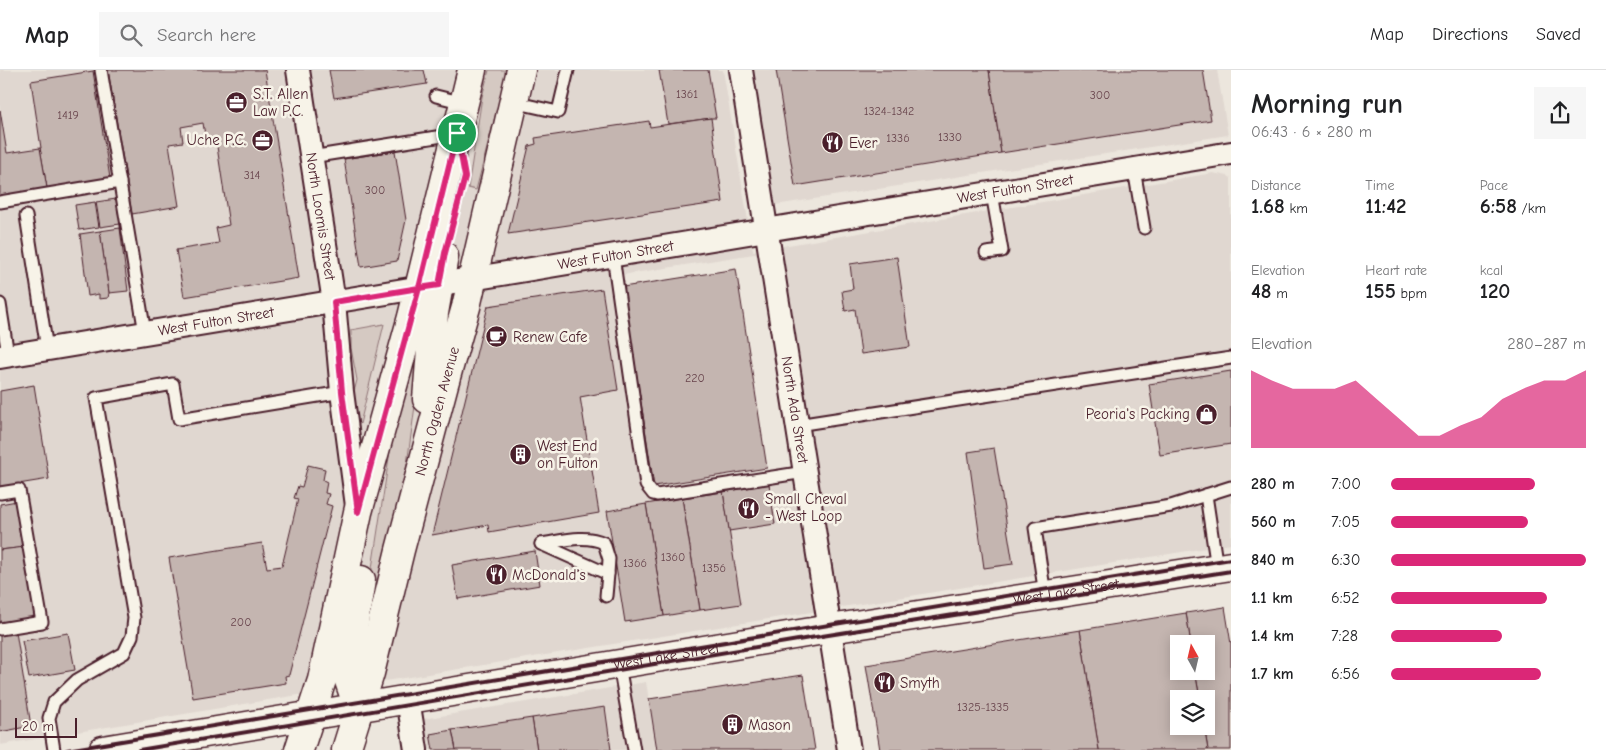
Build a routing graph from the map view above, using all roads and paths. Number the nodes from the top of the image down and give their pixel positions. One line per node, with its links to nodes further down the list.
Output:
1 (101, 70): 14 (lane)
2 (298, 70): 12 (street, North Loomis Street)
3 (472, 70): 9 (main road)
4 (520, 70): 8 (main road, North Ogden Avenue)
5 (568, 70): 8 (lane)
6 (741, 70): 19 (street, North Ada Street)
7 (436, 96): 9 (lane)
8 (513, 102): 22 (main road, North Ogden Avenue)
9 (464, 103): 10 (main road)
10 (457, 133): 12 (lane); 23 (main road)
11 (1231, 153): 13 (street, West Fulton Street)
12 (311, 157): 24 (street, North Loomis Street)
13 (1134, 169): 15 (street, West Fulton Street); 18 (lane)
14 (120, 182): 16 (lane); 26 (lane)
15 (992, 193): 19 (street, West Fulton Street); 20 (lane)
16 (0, 202)
17 (26, 216): 27 (lane)
18 (1144, 228)
19 (767, 230): 21 (street, West Fulton Street); 31 (street, North Ada Street)
20 (986, 253)
21 (613, 256): 22 (street, West Fulton Street); 33 (lane)
22 (472, 280): 23 (street, West Fulton Street); 32 (main road, North Ogden Avenue)
23 (429, 286): 24 (street, West Fulton Street); 32 (main road); 37 (main road)
24 (334, 302): 26 (street, West Fulton Street); 30 (street, North Loomis Street)
25 (0, 304): 28 (lane)
26 (145, 333): 27 (street, West Fulton Street)
27 (47, 349): 28 (street, West Fulton Street)
28 (4, 356)
29 (1231, 358): 31 (lane)
30 (342, 392): 37 (street, North Loomis Street); 48 (lane)
31 (797, 425): 33 (street, North Ada Street)
32 (422, 466): 46 (main road, North Ogden Avenue)
33 (805, 472): 43 (street, North Ada Street)
34 (1231, 486): 36 (lane)
35 (0, 493): 42 (lane)
36 (1206, 494): 38 (lane); 41 (lane)
37 (358, 512): 46 (main road); 47 (main road)
38 (1224, 567): 41 (main road, West Lake Street)
39 (608, 574): 39 (lane); 40 (lane)
40 (606, 596)
41 (1045, 596): 43 (main road, West Lake Street)
42 (0, 629)
43 (830, 629): 44 (main road, West Lake Street); 55 (street, North Ada Street)
44 (619, 665): 45 (main road, West Lake Street); 54 (lane)
45 (408, 699): 46 (main road, West Lake Street); 53 (street)
46 (358, 707): 47 (main road, West Lake Street); 52 (main road, North Ogden Avenue)
47 (310, 716): 49 (main road, West Lake Street); 50 (main road); 51 (main road)
48 (54, 750)
49 (103, 750)
50 (299, 750)
51 (318, 750)
52 (346, 750)
53 (416, 750)
54 (634, 750)
55 (849, 750)

